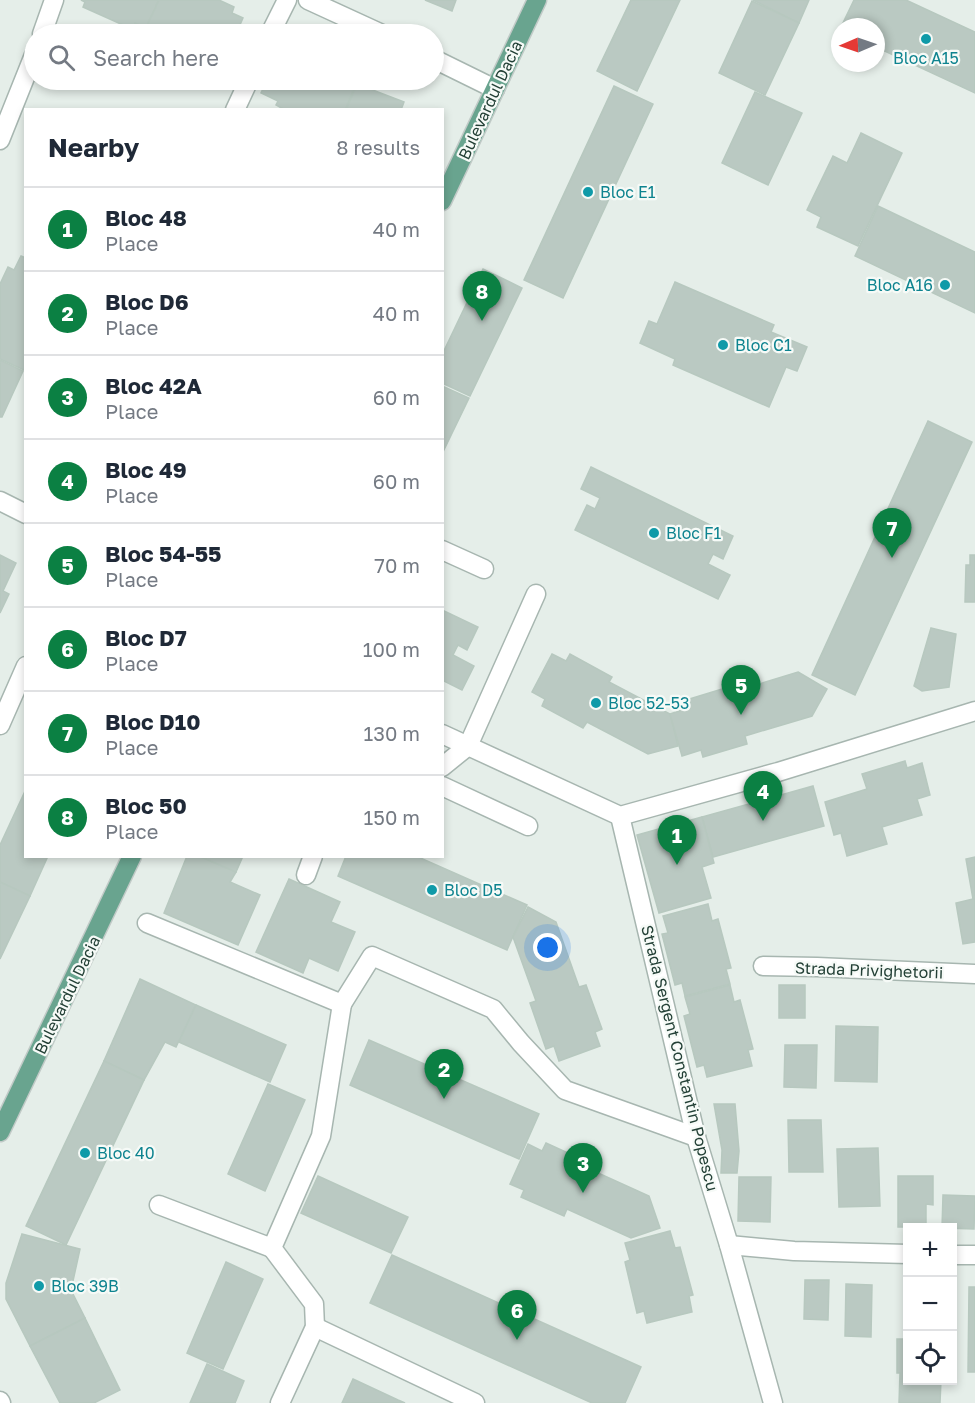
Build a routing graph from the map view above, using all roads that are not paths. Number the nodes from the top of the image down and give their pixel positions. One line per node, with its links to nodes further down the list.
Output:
1 (54, 0): 5 (street)
2 (286, 0): 6 (street)
3 (308, 0): 7 (street)
4 (537, 0): 10 (main road, Bulevardul Dacia)
5 (46, 24)
6 (275, 24)
7 (360, 24)
8 (444, 64): 10 (street)
9 (24, 80): 13 (street)
10 (495, 89): 14 (main road, Bulevardul Dacia)
11 (244, 90): 12 (street)
12 (236, 108)
13 (0, 140)
14 (444, 197)
15 (0, 501): 16 (street)
16 (24, 513)
17 (444, 551): 18 (street)
18 (484, 570)
19 (536, 594): 24 (street)
20 (22, 689): 22 (street)
21 (975, 711): 27 (street)
22 (0, 725)
23 (444, 735): 24 (street)
24 (468, 746): 25 (street); 27 (street)
25 (444, 765)
26 (444, 787): 28 (street)
27 (620, 816): 37 (street, Strada Sergent Constantin Popescu)
28 (528, 826)
29 (131, 858): 36 (main road, Bulevardul Dacia)
30 (312, 858): 31 (street)
31 (306, 875)
32 (147, 923): 35 (street)
33 (763, 966): 34 (street, Strada Privighetorii)
34 (975, 974)
35 (342, 1004): 37 (street); 40 (street)
36 (0, 1132)
37 (696, 1137): 39 (street, Strada Sergent Constantin Popescu)
38 (159, 1205): 40 (street)
39 (729, 1245): 41 (street); 47 (street, Strada Sergent Constantin Popescu)
40 (273, 1248): 44 (street)
41 (903, 1254)
42 (957, 1255): 43 (street)
43 (975, 1255)
44 (315, 1327): 45 (street); 46 (street)
45 (280, 1403)
46 (475, 1403)
47 (773, 1403)

